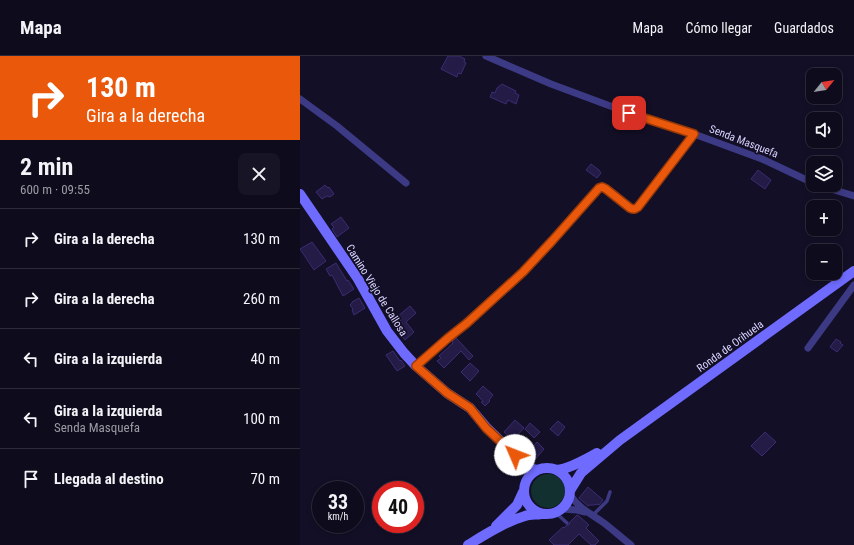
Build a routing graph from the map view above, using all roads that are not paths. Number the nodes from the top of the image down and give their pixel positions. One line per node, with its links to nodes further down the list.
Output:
1 (486, 56): 3 (street, Senda Masquefa)
2 (300, 99): 5 (street)
3 (694, 134): 4 (street, Senda Masquefa); 12 (street)
4 (806, 180)
5 (406, 183)
6 (841, 192): 8 (street)
7 (300, 194): 12 (main road, Camino Viejo de Callosa)
8 (854, 196)
9 (854, 271): 13 (main road, Ronda de Orihuela)
10 (854, 285): 11 (street)
11 (808, 348)
12 (416, 366): 14 (main road, Camino Viejo de Callosa)
13 (620, 440): 16 (main road, Ronda de Orihuela); 18 (main road, Ronda de Orihuela)
14 (515, 455): 15 (main road, Camino Viejo de Callosa); 17 (main road)
15 (537, 470): 16 (main road, Ronda de Orihuela); 17 (main road)
16 (557, 470): 18 (main road)
17 (524, 488): 21 (main road); 24 (main road)
18 (570, 492): 20 (main road, Ronda de Orihuela); 22 (street)
19 (610, 492): 22 (lane)
20 (559, 511): 21 (main road); 22 (street); 23 (lane)
21 (541, 514): 24 (main road)
22 (590, 514): 26 (street)
23 (567, 523)
24 (488, 532): 25 (main road)
25 (468, 545)
26 (631, 545)

